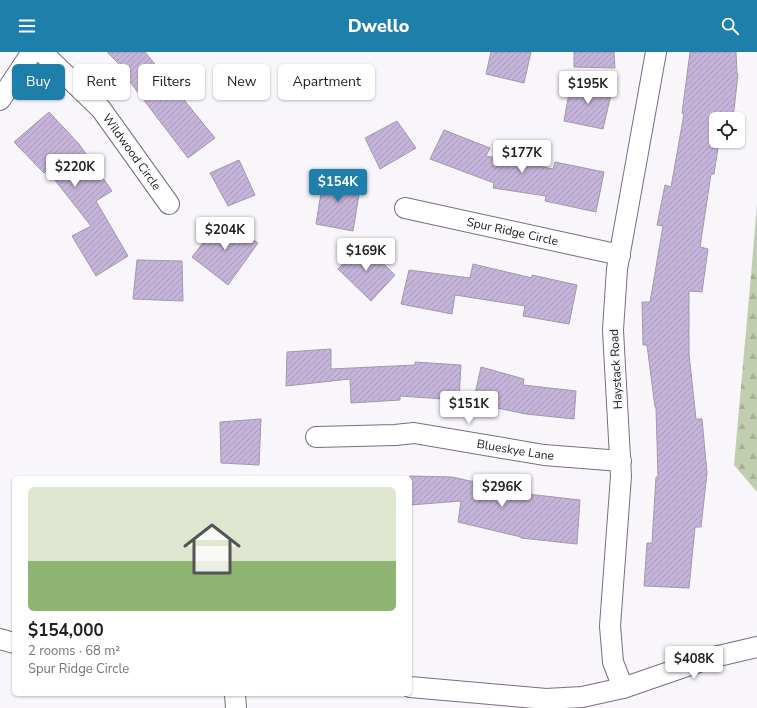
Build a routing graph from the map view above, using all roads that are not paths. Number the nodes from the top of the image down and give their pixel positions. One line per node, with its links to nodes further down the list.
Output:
1 (32, 52): 4 (street)
2 (42, 52): 5 (street, Wildwood Circle)
3 (656, 52): 7 (street, Haystack Road)
4 (0, 100)
5 (169, 204)
6 (405, 208): 7 (street, Spur Ridge Circle)
7 (620, 255): 9 (street, Haystack Road)
8 (316, 438): 9 (street, Blueskye Lane)
9 (620, 461): 14 (street, Haystack Road)
10 (0, 639): 11 (street)
11 (12, 642)
12 (757, 647): 14 (street)
13 (412, 687): 14 (street)
14 (623, 688)
15 (235, 696): 16 (street)
16 (236, 708)

